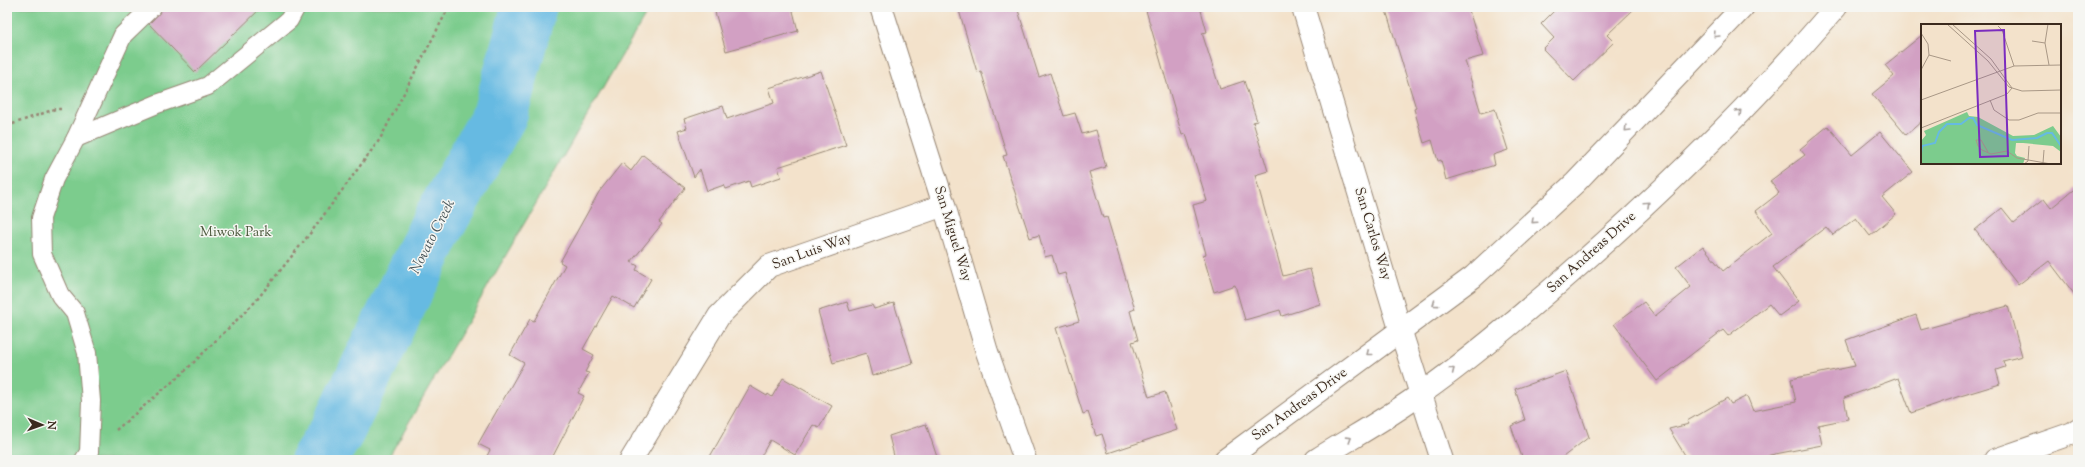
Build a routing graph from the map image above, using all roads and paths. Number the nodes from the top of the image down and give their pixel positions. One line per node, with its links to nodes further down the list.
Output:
1 (152, 7): 9 (lane)
2 (296, 7): 9 (lane)
3 (449, 7): 14 (path)
4 (881, 7): 10 (street, San Miguel Way)
5 (1303, 7): 11 (street, San Carlos Way)
6 (1743, 7): 11 (street, San Andreas Drive, one-way to 11)
7 (1836, 7): 12 (street, San Andreas Drive, one-way to 7)
8 (7, 126): 9 (path)
9 (76, 138): 14 (lane)
10 (944, 205): 15 (street, San Luis Way); 16 (street, San Miguel Way)
11 (1400, 329): 12 (street, San Carlos Way); 17 (street, San Andreas Drive, one-way to 17)
12 (1422, 394): 18 (street, San Andreas Drive, one-way to 12); 19 (street, San Carlos Way)
13 (2078, 429): 20 (street)
14 (87, 456)
15 (631, 460)
16 (1025, 460)
17 (1225, 460)
18 (1316, 460)
19 (1442, 460)
20 (1995, 460)

